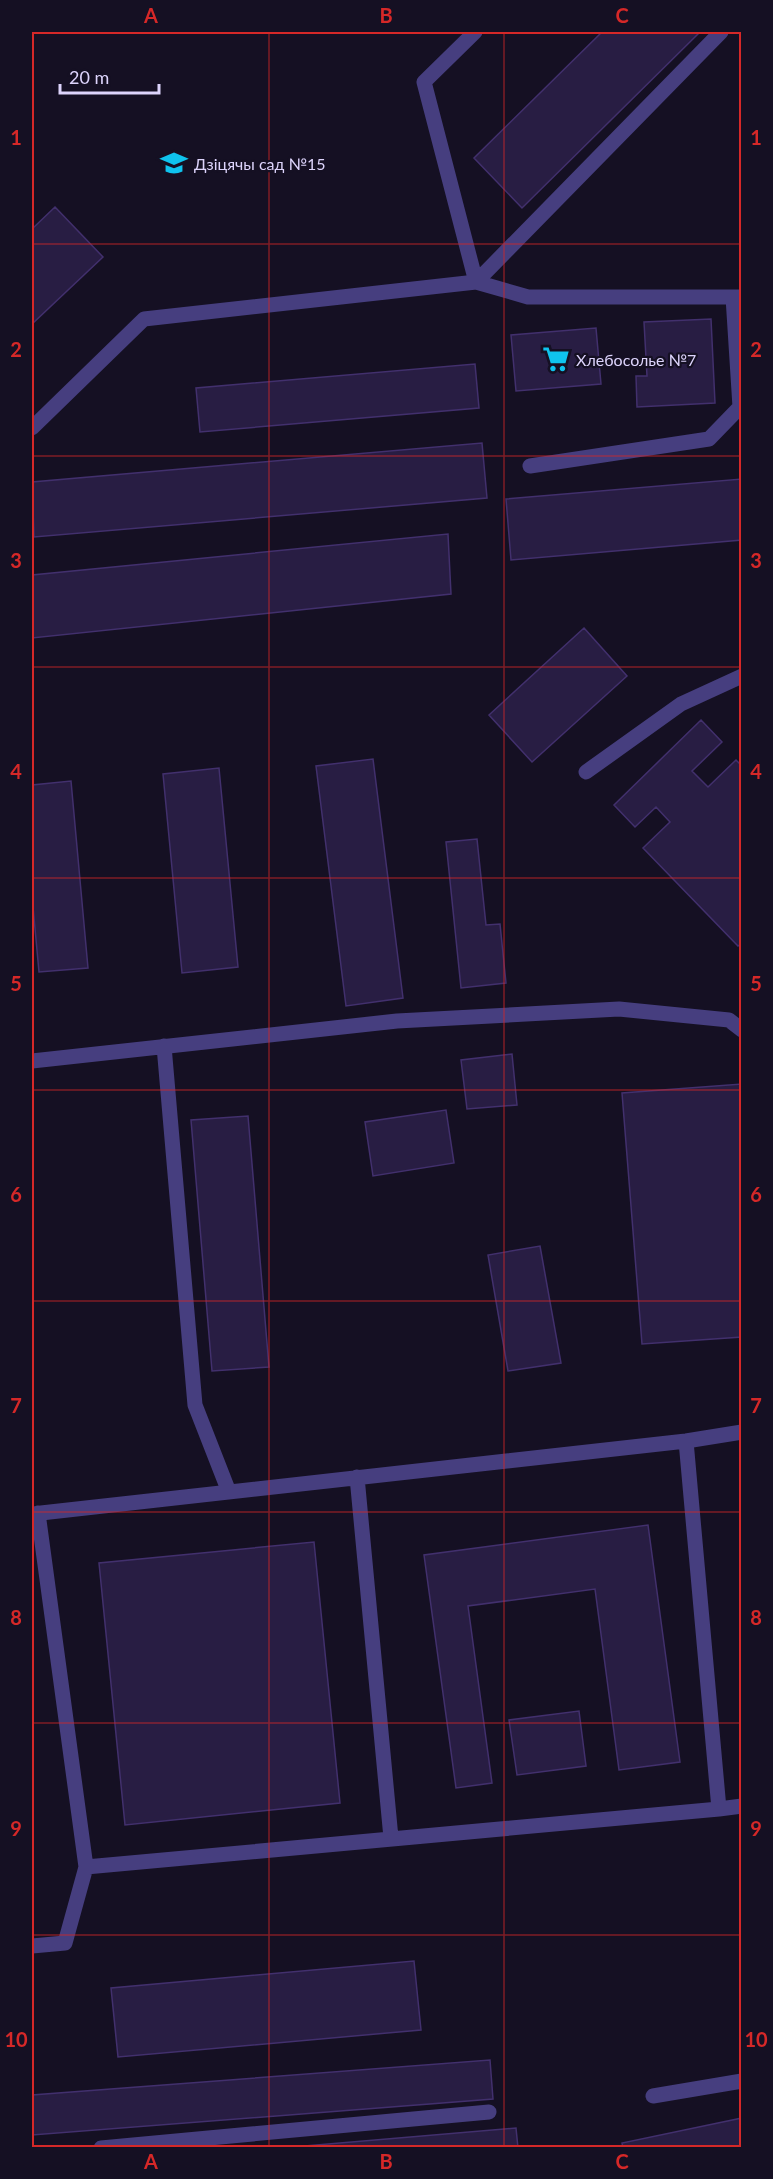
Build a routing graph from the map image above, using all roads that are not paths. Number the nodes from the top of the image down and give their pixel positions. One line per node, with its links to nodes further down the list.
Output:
1 (475, 32): 3 (lane)
2 (721, 32): 3 (lane)
3 (477, 282): 4 (lane); 6 (lane)
4 (737, 297): 5 (lane)
5 (740, 408): 7 (lane)
6 (32, 428)
7 (530, 466)
8 (741, 676): 9 (lane)
9 (586, 772)
10 (741, 1030): 11 (lane)
11 (164, 1046): 12 (lane); 16 (lane)
12 (32, 1061)
13 (741, 1432): 14 (lane)
14 (686, 1441): 15 (lane); 19 (lane)
15 (357, 1477): 16 (lane); 20 (lane)
16 (229, 1492): 17 (lane)
17 (35, 1513): 21 (lane)
18 (741, 1806): 19 (lane)
19 (719, 1809): 20 (lane)
20 (391, 1838): 21 (lane)
21 (86, 1868): 22 (lane)
22 (32, 1946)
23 (741, 2081): 24 (lane)
24 (653, 2096)
25 (489, 2112): 26 (lane)
26 (229, 2142): 27 (lane)
27 (101, 2148)

